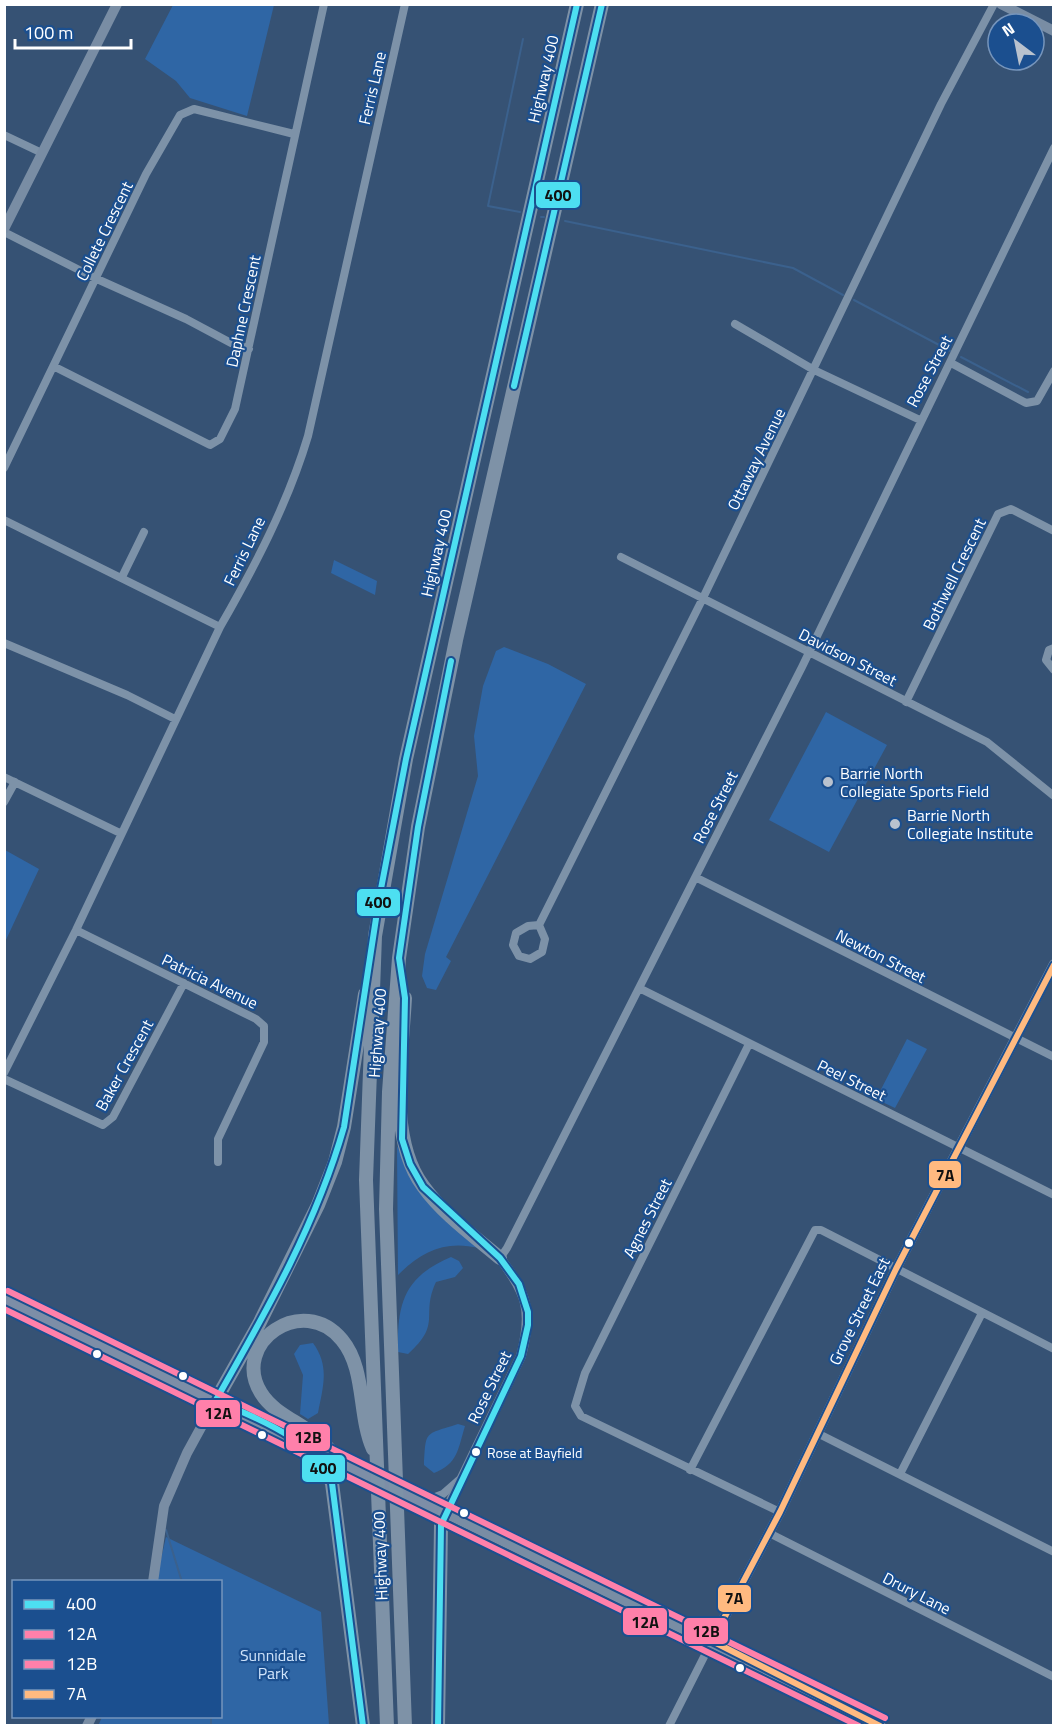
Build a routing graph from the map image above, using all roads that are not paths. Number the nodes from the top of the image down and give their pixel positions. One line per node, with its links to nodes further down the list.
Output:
1 (117, 4): 12 (street)
2 (324, 4): 9 (street, Daphne Crescent)
3 (405, 4): 29 (street, Ferris Lane)
4 (577, 4): 44 (highway, Highway 400)
5 (602, 4): 45 (highway, Highway 400)
6 (994, 4): 19 (street, Ottaway Avenue)
7 (1001, 4): 8 (street)
8 (1053, 31)
9 (294, 134): 14 (street, Collete Crescent); 16 (street, Daphne Crescent)
10 (4, 135): 12 (street)
11 (1053, 148): 17 (street, Rose Street)
12 (42, 153): 13 (street)
13 (4, 231): 14 (street)
14 (97, 279): 16 (street); 18 (street, Collete Crescent)
15 (735, 324): 19 (street)
16 (249, 349): 18 (street, Daphne Crescent)
17 (951, 363): 20 (street); 21 (street, Rose Street)
18 (56, 368): 22 (street, Collete Crescent)
19 (814, 370): 21 (street); 28 (street, Ottaway Avenue)
20 (1053, 370)
21 (920, 420): 32 (street, Rose Street)
22 (4, 468)
23 (4, 520): 27 (street)
24 (1053, 531): 34 (street, Bothwell Crescent)
25 (144, 532): 27 (street)
26 (621, 556): 28 (street, Davidson Street)
27 (122, 577): 29 (street)
28 (703, 598): 32 (street, Davidson Street); 42 (street, Ottaway Avenue)
29 (220, 627): 35 (street, Ferris Lane)
30 (4, 643): 35 (street)
31 (1053, 648): 33 (street)
32 (809, 653): 34 (street, Davidson Street); 41 (street, Rose Street)
33 (1053, 670)
34 (906, 702): 38 (street, Davidson Street)
35 (175, 719): 40 (street, Ferris Lane)
36 (4, 777): 37 (street)
37 (15, 782): 39 (street); 40 (street)
38 (1053, 796)
39 (4, 802)
40 (120, 833): 43 (street, Ferris Lane)
41 (697, 878): 48 (street, Rose Street); 49 (street, Newton Street)
42 (539, 925): 42 (street, Ottaway Avenue)
43 (76, 930): 47 (street, Patricia Avenue); 52 (street, Ferris Lane)
44 (375, 936): 62 (highway); 65 (highway, Highway 400)
45 (399, 958): 57 (highway); 81 (highway, Highway 400)
46 (1053, 964): 49 (street, Grove Street East)
47 (184, 983): 53 (street, Baker Crescent); 55 (street, Patricia Avenue)
48 (639, 988): 50 (street, Peel Street); 57 (street, Rose Street)
49 (1016, 1039): 51 (street, Newton Street); 54 (street, Grove Street East)
50 (749, 1044): 54 (street, Peel Street); 67 (street, Agnes Street)
51 (1053, 1058)
52 (4, 1073)
53 (4, 1080)
54 (959, 1148): 56 (street, Peel Street); 58 (street, Grove Street East)
55 (218, 1161)
56 (1053, 1195)
57 (500, 1258): 69 (street, Rose Street)
58 (896, 1269): 60 (street); 63 (street, Grove Street East); 67 (street)
59 (4, 1299): 62 (main road)
60 (982, 1313): 61 (street); 68 (street)
61 (1053, 1349)
62 (216, 1400): 64 (main road); 75 (street)
63 (817, 1433): 68 (street); 71 (street, Grove Street East)
64 (307, 1446): 66 (main road); 79 (highway)
65 (377, 1458): 66 (highway); 80 (highway, Highway 400)
66 (343, 1465): 70 (main road)
67 (690, 1470): 71 (street)
68 (900, 1474): 74 (street)
69 (462, 1477): 70 (street, Rose Street); 72 (street, Rose Street)
70 (422, 1502): 72 (main road)
71 (780, 1512): 73 (street, Grove Street East)
72 (445, 1513): 76 (street); 82 (highway)
73 (769, 1533): 76 (street, Grove Street East); 77 (street, Drury Lane)
74 (1053, 1552)
75 (153, 1580)
76 (712, 1641): 78 (street); 83 (street)
77 (1053, 1677)
78 (875, 1724)
79 (363, 1725)
80 (387, 1725)
81 (405, 1725)
82 (438, 1725)
83 (669, 1725)

